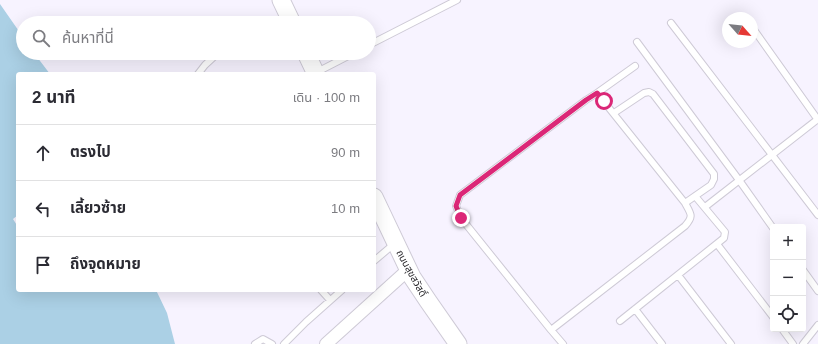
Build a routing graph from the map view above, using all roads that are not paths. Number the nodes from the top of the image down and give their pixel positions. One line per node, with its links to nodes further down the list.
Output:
1 (282, 0): 3 (main road)
2 (457, 0): 6 (lane)
3 (285, 16)
4 (671, 23): 18 (lane)
5 (758, 35): 17 (lane)
6 (376, 41)
7 (637, 42): 19 (lane)
8 (210, 60): 12 (lane)
9 (309, 60): 13 (main road)
10 (341, 60): 14 (lane)
11 (635, 66): 15 (lane)
12 (200, 72)
13 (315, 72)
14 (320, 72)
15 (597, 93): 16 (lane); 40 (lane)
16 (614, 113): 20 (lane); 22 (lane)
17 (818, 119): 18 (lane)
18 (772, 154): 19 (lane); 24 (lane)
19 (739, 180): 23 (lane); 25 (lane)
20 (695, 196): 22 (lane); 23 (lane)
21 (376, 201): 26 (main road, ถนนสุขสวัสดิ์)
22 (685, 203): 40 (lane)
23 (705, 207): 27 (lane)
24 (818, 215)
25 (770, 224)
26 (396, 242): 28 (lane); 29 (main road, ถนนสุขสวัสดิ์)
27 (717, 244): 31 (lane); 37 (lane)
28 (376, 259)
29 (408, 269): 45 (street); 46 (main road, ถนนสุขสวัสดิ์)
30 (806, 274): 32 (lane)
31 (678, 275): 36 (lane); 49 (lane)
32 (818, 291)
33 (323, 292): 35 (lane)
34 (340, 292): 35 (lane)
35 (330, 300): 44 (lane)
36 (635, 309): 38 (lane); 48 (lane)
37 (770, 314)
38 (620, 321)
39 (818, 326): 51 (lane)
40 (551, 330): 47 (lane)
41 (784, 332): 50 (lane)
42 (255, 344): 43 (lane)
43 (272, 344)
44 (284, 344)
45 (326, 344)
46 (458, 344)
47 (563, 344)
48 (662, 344)
49 (731, 344)
50 (793, 344)
51 (803, 344)

